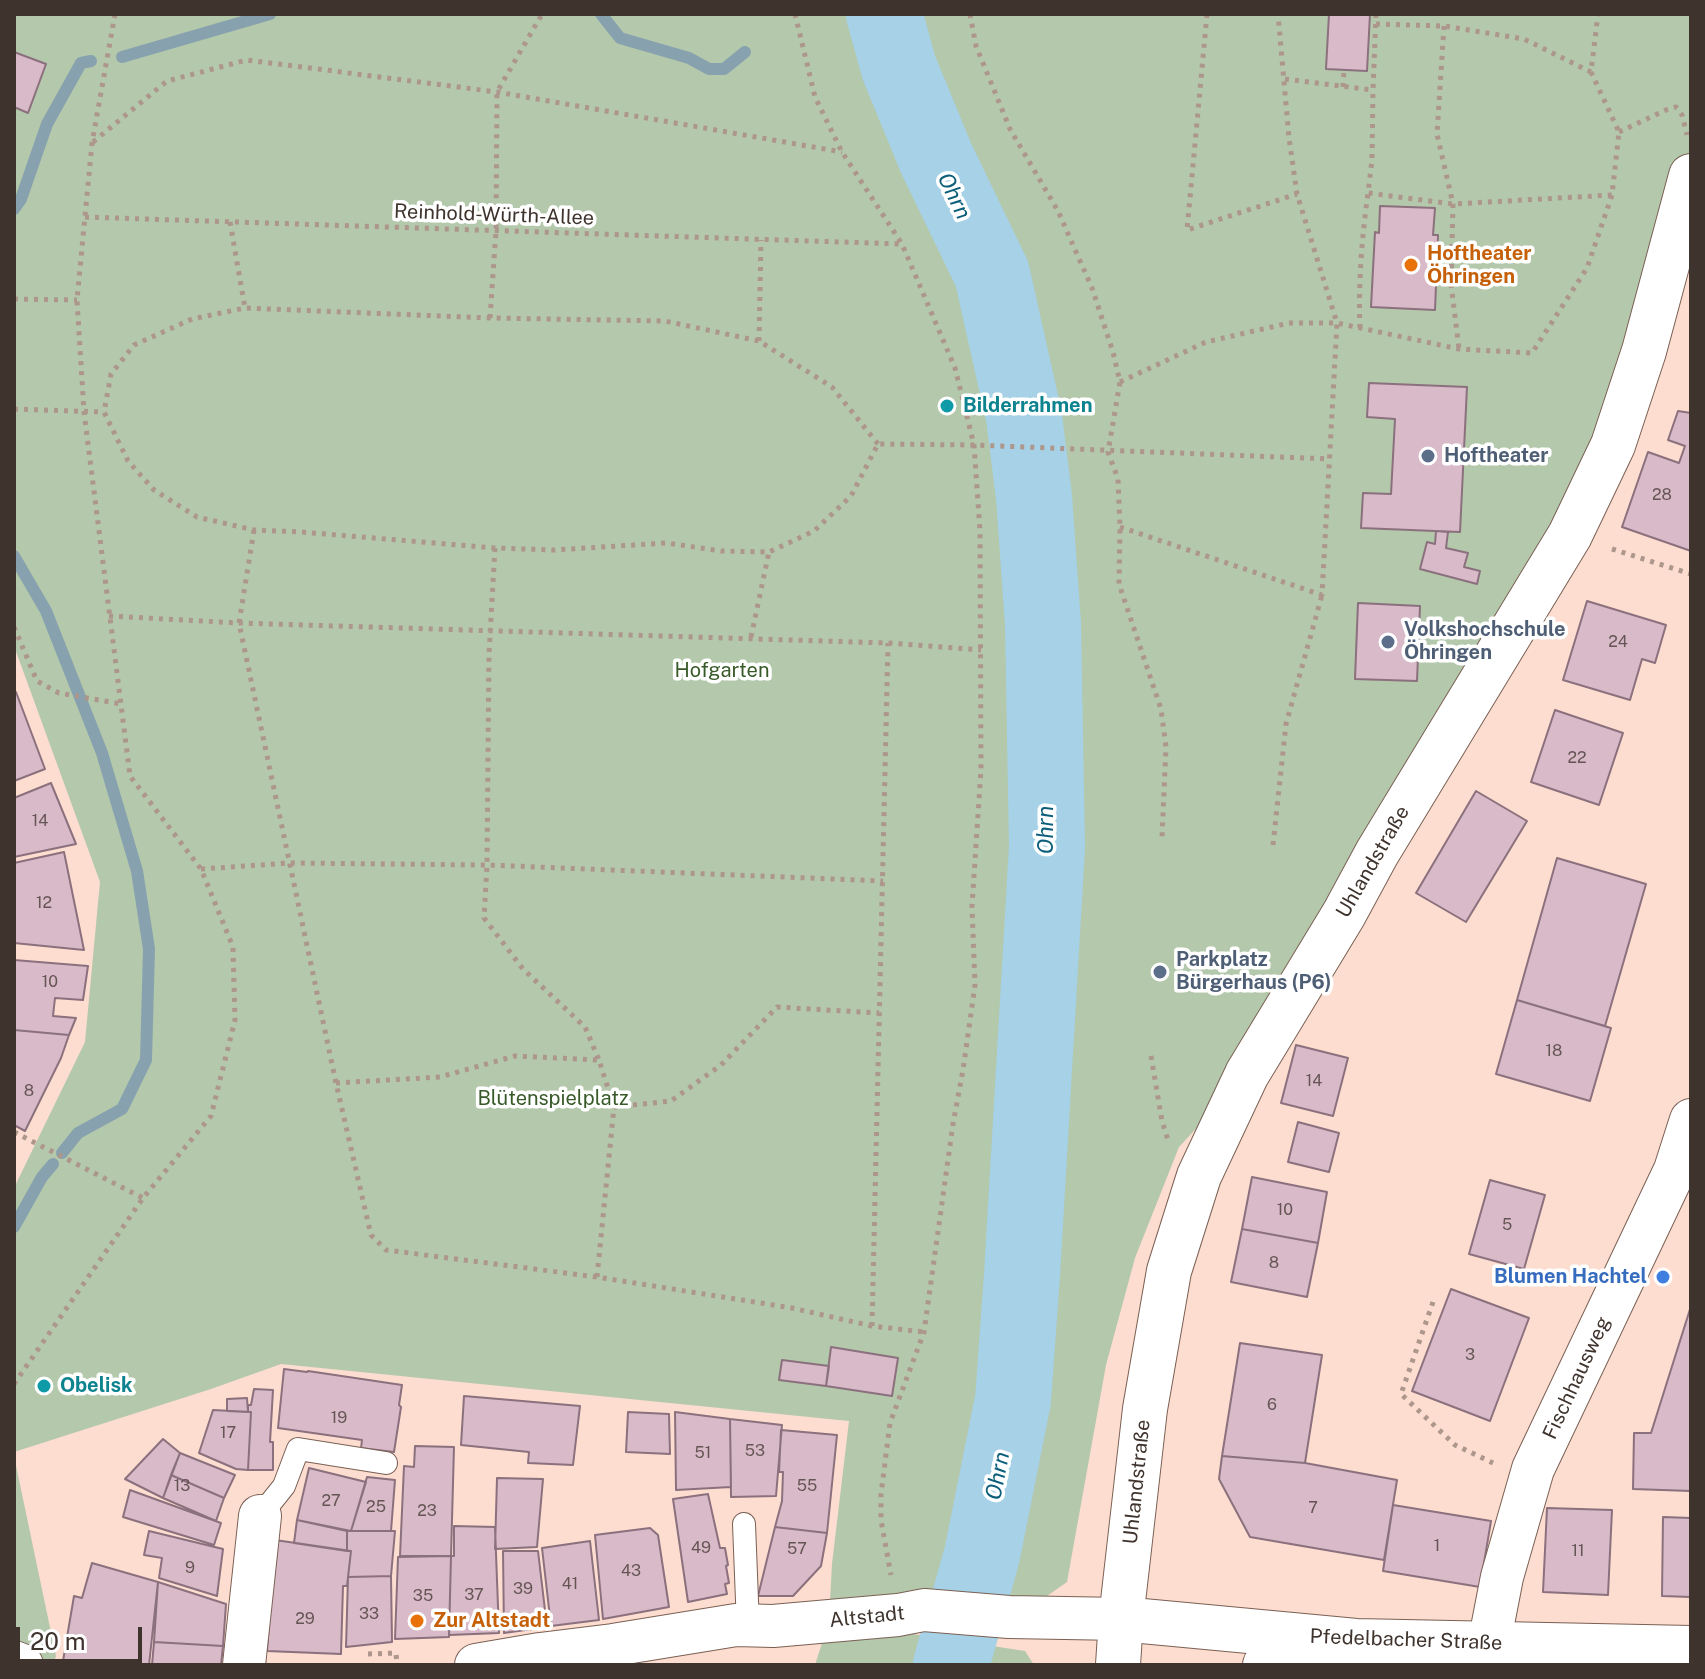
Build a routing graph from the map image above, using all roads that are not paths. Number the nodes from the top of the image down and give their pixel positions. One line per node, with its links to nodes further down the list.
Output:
1 (1690, 158): 6 (main road, Uhlandstraße)
2 (1691, 1120): 9 (street, Fischhausweg)
3 (386, 1463): 4 (lane)
4 (260, 1516): 15 (street)
5 (744, 1524): 7 (lane)
6 (1121, 1619): 7 (street, Altstadt); 8 (main road, Pfedelbacher Straße); 17 (main road, Uhlandstraße)
7 (748, 1626): 11 (street, Altstadt)
8 (1356, 1641): 9 (main road, Pfedelbacher Straße); 18 (main road)
9 (1489, 1644): 12 (main road, Pfedelbacher Straße)
10 (1691, 1648): 12 (main road, Pfedelbacher Straße)
11 (612, 1655): 16 (street, Altstadt)
12 (1626, 1656)
13 (14, 1662): 14 (street)
14 (22, 1665)
15 (244, 1665)
16 (476, 1665)
17 (1118, 1665)
18 (1265, 1665)

